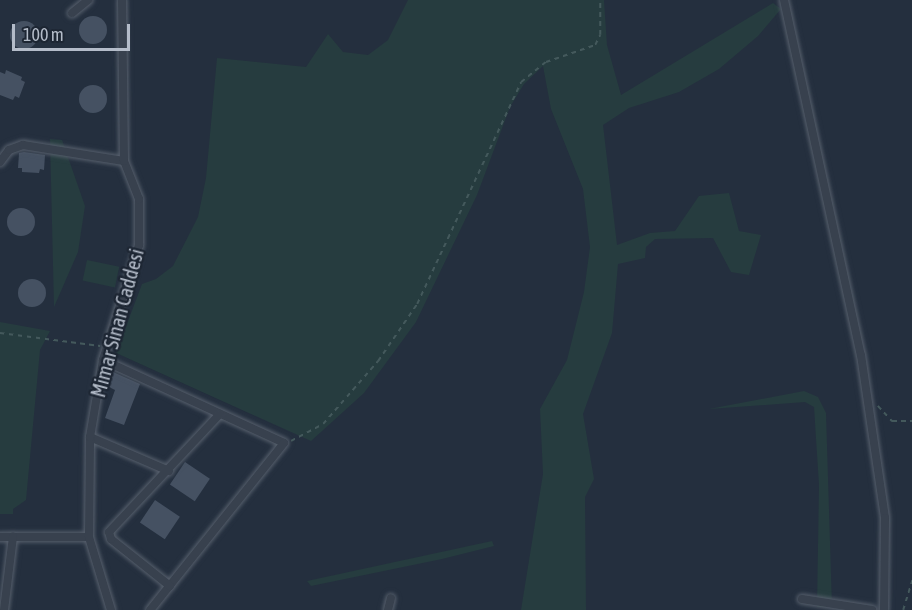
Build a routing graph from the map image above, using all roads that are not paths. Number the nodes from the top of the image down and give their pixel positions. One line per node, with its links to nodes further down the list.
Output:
1 (88, 0): 4 (street)
2 (122, 0): 5 (street, Mimar Sinan Caddesi)
3 (784, 0): 22 (street)
4 (72, 13)
5 (124, 161): 6 (street); 7 (street, Mimar Sinan Caddesi)
6 (0, 162)
7 (103, 360): 8 (street); 9 (street, Mimar Sinan Caddesi)
8 (220, 414): 10 (street); 14 (street)
9 (90, 437): 10 (street); 13 (street, Mimar Sinan Caddesi)
10 (169, 471): 14 (street)
11 (0, 537): 12 (street)
12 (13, 537): 13 (street); 17 (street)
13 (89, 537): 18 (street, Mimar Sinan Caddesi)
14 (170, 586): 19 (street)
15 (391, 598): 20 (street)
16 (802, 599): 21 (street)
17 (4, 610)
18 (111, 610)
19 (150, 610)
20 (388, 610)
21 (872, 610)
22 (884, 610)

